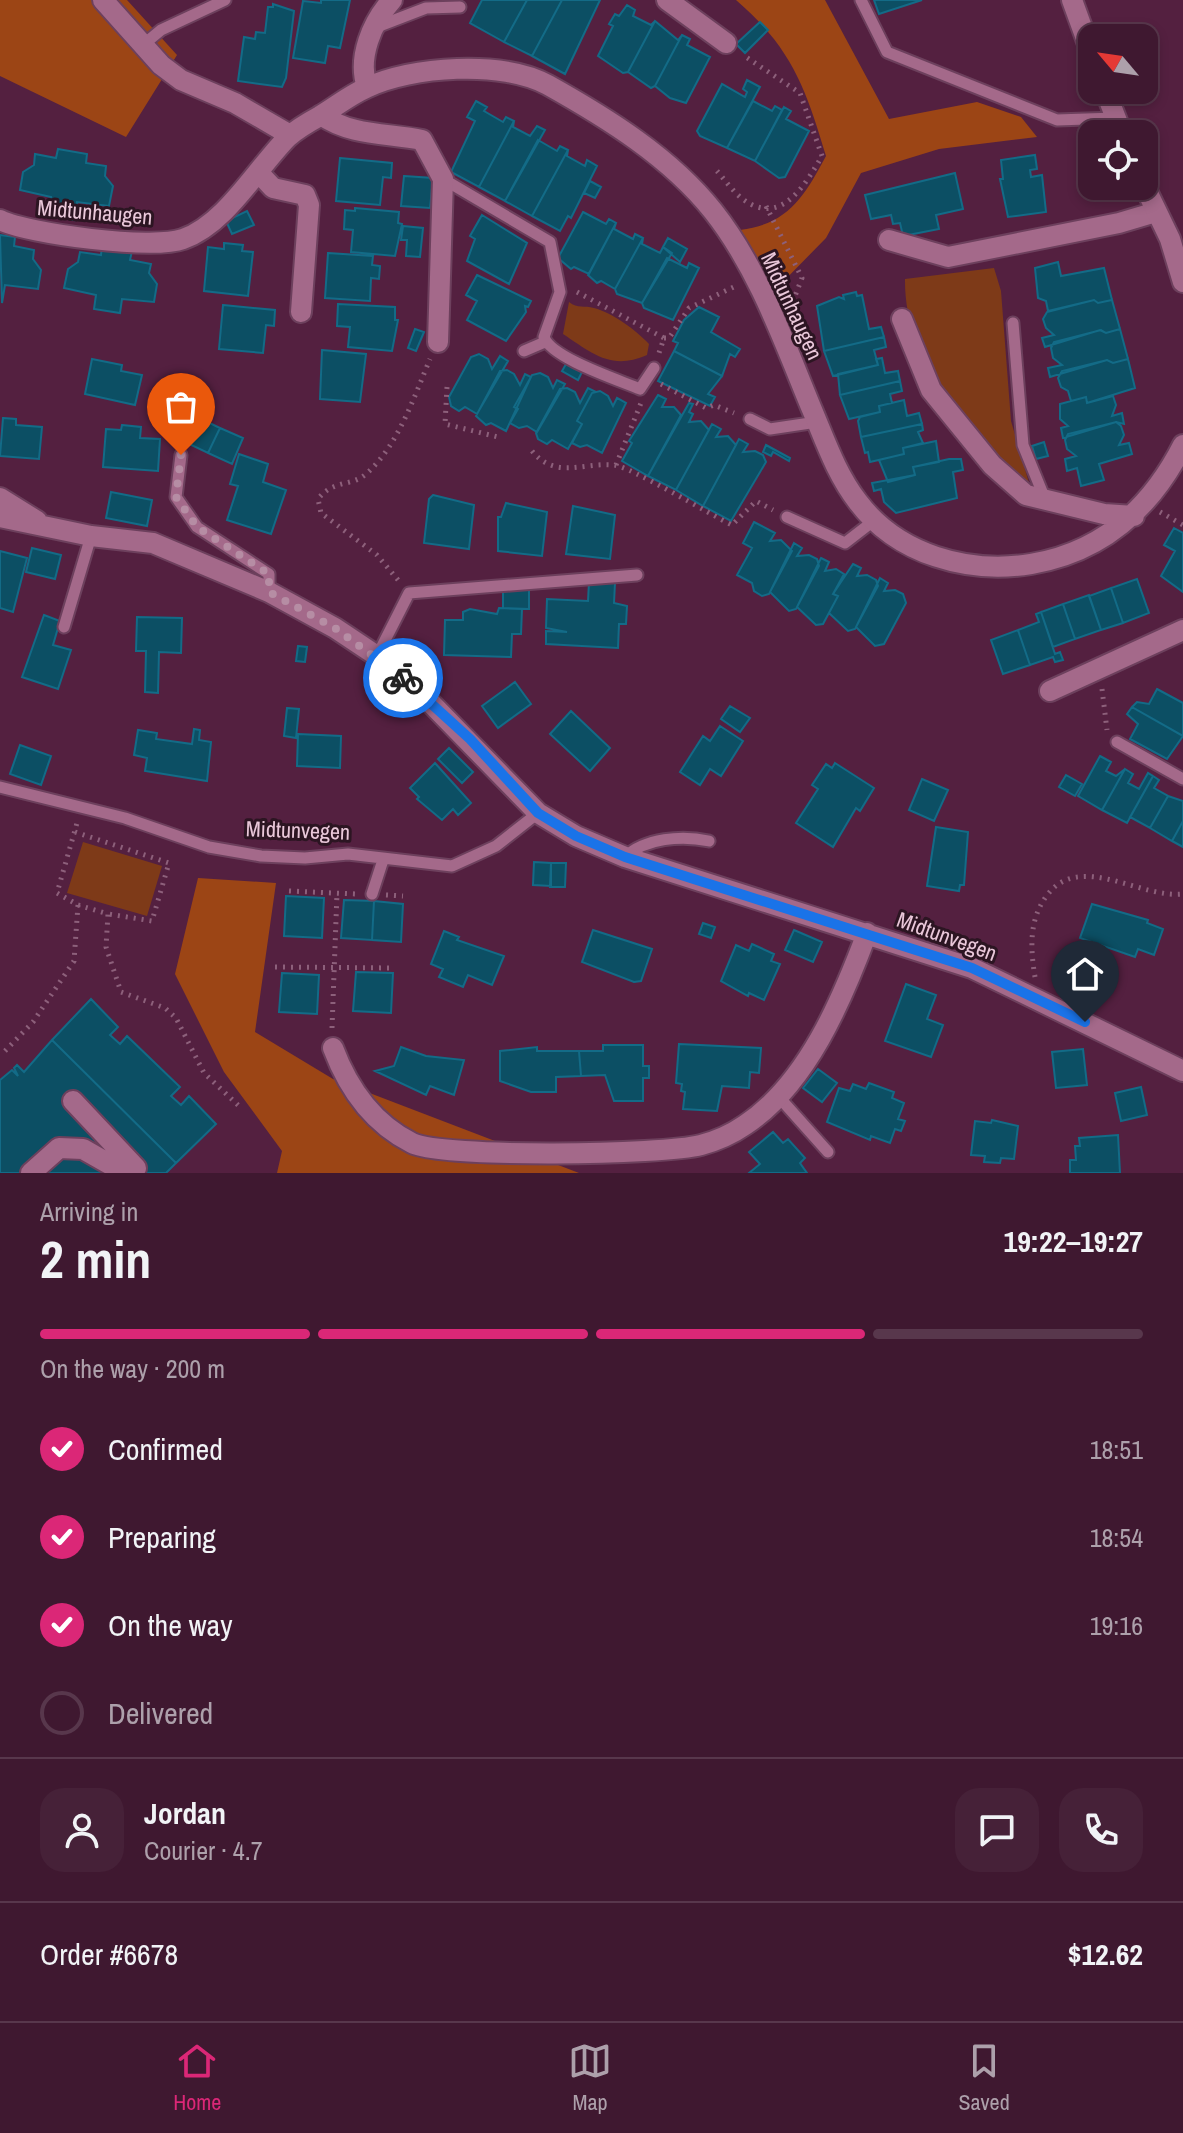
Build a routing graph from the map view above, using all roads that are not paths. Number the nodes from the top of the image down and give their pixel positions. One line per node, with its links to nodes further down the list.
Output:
1 (103, 0): 11 (street)
2 (225, 0): 11 (lane)
3 (392, 0): 9 (street)
4 (667, 0): 10 (street)
5 (861, 0): 14 (lane)
6 (1072, 0): 8 (street)
7 (460, 7): 9 (lane)
8 (1081, 24)
9 (374, 28): 12 (street)
10 (726, 43)
11 (143, 45): 15 (street)
12 (367, 87): 13 (street, Midtunhaugen); 32 (street, Midtunhaugen)
13 (321, 115): 15 (street, Midtunhaugen); 17 (street)
14 (1078, 122)
15 (290, 135): 16 (street, Midtunhaugen)
16 (258, 172): 20 (street, Midtunhaugen); 24 (street)
17 (443, 179): 27 (street); 28 (lane)
18 (1151, 200): 19 (street)
19 (1156, 212): 21 (street); 22 (street)
20 (0, 220)
21 (1177, 237): 23 (street)
22 (889, 240)
23 (1183, 282)
24 (301, 312)
25 (902, 319): 36 (street)
26 (1013, 323): 36 (lane)
27 (438, 342)
28 (545, 342): 29 (lane); 30 (lane)
29 (524, 351)
30 (651, 373)
31 (750, 419): 32 (lane)
32 (817, 422): 40 (street, Midtunhaugen)
33 (1183, 445): 37 (street, Midtunhaugen)
34 (181, 455): 44 (lane)
35 (0, 498): 41 (street, Midtunvegen)
36 (1047, 503): 37 (street)
37 (1134, 516): 40 (street, Midtunhaugen)
38 (0, 517): 41 (street, Midtunvegen)
39 (787, 517): 40 (lane)
40 (876, 519)
41 (51, 530): 42 (street, Midtunvegen)
42 (91, 536): 44 (street, Midtunvegen); 45 (lane)
43 (637, 575): 47 (lane)
44 (269, 592): 47 (street, Midtunvegen)
45 (64, 627)
46 (1183, 630): 48 (street)
47 (377, 656): 52 (street, Midtunvegen)
48 (1050, 691)
49 (1117, 742): 50 (lane)
50 (1183, 779)
51 (0, 787): 55 (lane, Midtunvegen)
52 (538, 813): 54 (street, Midtunvegen); 55 (lane, Midtunvegen)
53 (709, 841): 54 (lane)
54 (625, 857): 57 (street, Midtunvegen)
55 (383, 860): 56 (lane)
56 (372, 894)
57 (867, 933): 59 (street, Midtunvegen); 60 (street, Midtunvegen)
58 (333, 1048): 60 (street, Midtunvegen)
59 (1183, 1071)
60 (778, 1096): 62 (lane)
61 (73, 1101): 65 (street)
62 (828, 1152)
63 (31, 1173): 64 (street)
64 (125, 1173)
65 (131, 1173)

